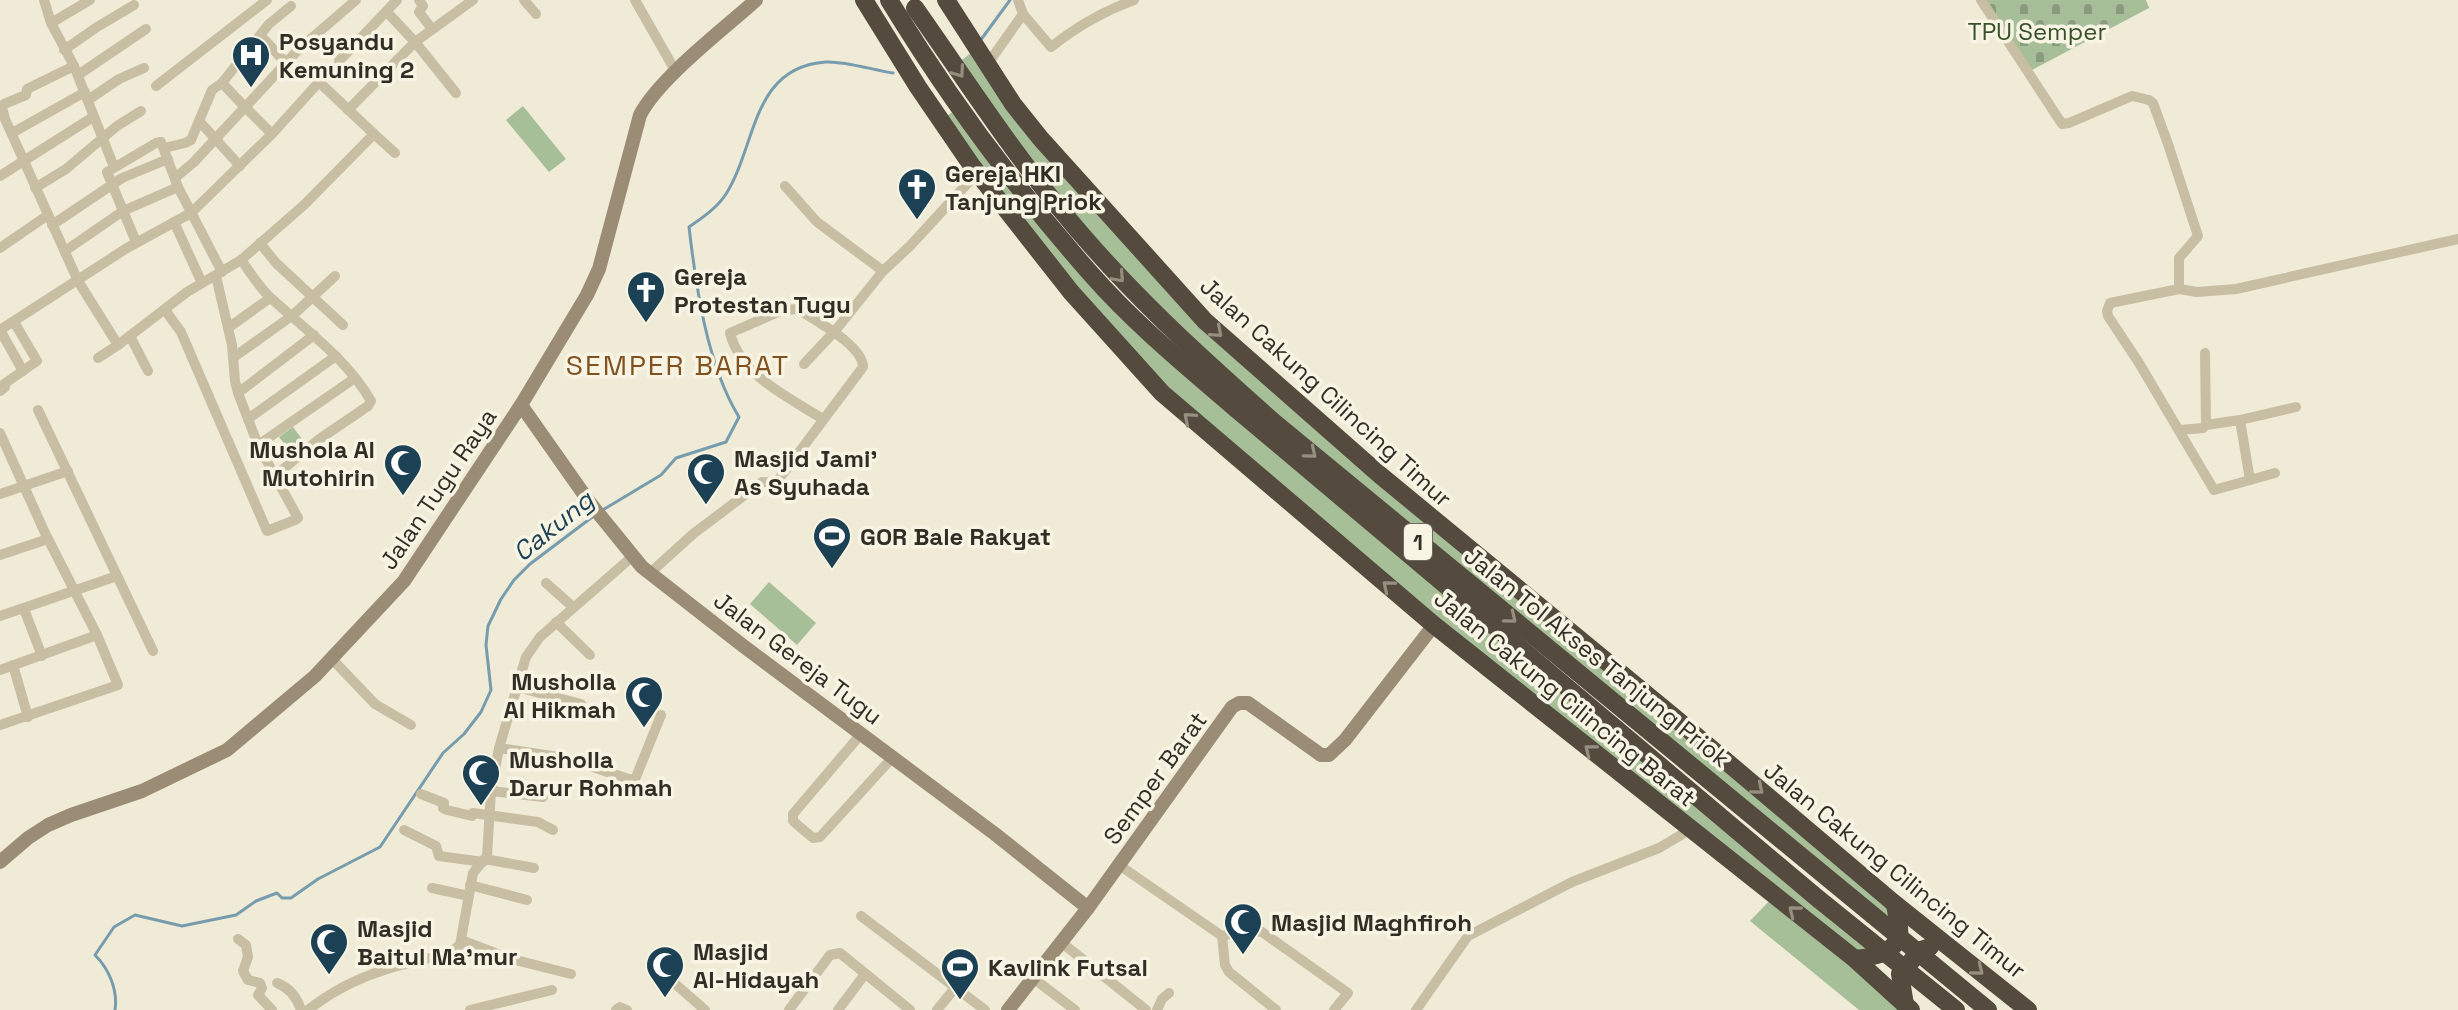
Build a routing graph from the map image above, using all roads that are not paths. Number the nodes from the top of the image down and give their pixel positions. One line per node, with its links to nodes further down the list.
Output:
1 (44, 0): 23 (street)
2 (90, 0): 23 (street)
3 (267, 0): 36 (street)
4 (356, 0): 30 (street)
5 (397, 0): 20 (street)
6 (419, 0): 25 (street)
7 (473, 0): 25 (street)
8 (524, 0): 21 (street)
9 (635, 0): 34 (street)
10 (756, 0): 34 (street, Jalan Tugu Raya)
11 (864, 0): 55 (highway, Jalan Cakung Cilincing Barat)
12 (889, 0): 195 (highway, Jalan Tol Akses Tanjung Priok / 1, bridge)
13 (946, 0): 31 (highway, Jalan Cakung Cilincing Timur)
14 (1018, 0): 22 (street)
15 (1134, 0): 22 (street)
16 (1981, 0): 76 (street)
17 (913, 3): 196 (highway, Jalan Tol Akses Tanjung Priok / 1, one-way to 196, bridge)
18 (134, 5): 28 (street)
19 (291, 6): 26 (street)
20 (387, 12): 27 (street); 29 (street)
21 (536, 14)
22 (1023, 14): 31 (street)
23 (51, 23): 28 (street)
24 (146, 29): 33 (street)
25 (432, 29): 27 (street)
26 (261, 36): 30 (street); 35 (street)
27 (415, 42): 37 (street); 40 (street)
28 (64, 50): 33 (street)
29 (339, 61)
30 (285, 62): 39 (street)
31 (986, 63): 158 (highway, Jalan Cakung Cilincing Timur, one-way to 158)
32 (144, 68): 38 (street)
33 (76, 70): 38 (street); 43 (street)
34 (676, 72): 99 (street, Jalan Tugu Raya)
35 (222, 83): 39 (street); 44 (street)
36 (156, 86)
37 (456, 93)
38 (86, 96): 42 (street); 45 (street)
39 (245, 104): 46 (street); 49 (street)
40 (348, 110): 46 (street); 47 (street)
41 (141, 111): 48 (street)
42 (93, 117): 48 (street); 52 (street)
43 (3, 120): 45 (street)
44 (200, 122): 49 (street); 51 (street)
45 (12, 133): 52 (street)
46 (272, 134): 53 (street)
47 (374, 134): 50 (street); 67 (street)
48 (102, 138): 54 (street); 60 (street)
49 (216, 139): 53 (street); 57 (street)
50 (395, 153)
51 (166, 154): 54 (street); 57 (street); 58 (street)
52 (25, 161): 56 (street); 60 (street)
53 (240, 166): 62 (street)
54 (114, 167): 58 (street)
55 (977, 173): 71 (street); 127 (highway, Jalan Cakung Cilincing Barat, one-way to 55)
56 (0, 176)
57 (176, 182): 61 (street); 62 (street)
58 (114, 185): 61 (street); 63 (street)
59 (785, 186): 71 (street)
60 (35, 188): 63 (street)
61 (123, 211): 66 (street); 69 (street)
62 (191, 213): 64 (street); 72 (street)
63 (50, 220): 68 (street); 69 (street)
64 (174, 222): 66 (street); 75 (street)
65 (2458, 239): 76 (street)
66 (136, 242): 74 (street)
67 (260, 243): 70 (street); 77 (street)
68 (0, 248)
69 (65, 251): 74 (street)
70 (241, 260): 72 (street); 78 (street)
71 (883, 271): 85 (street)
72 (219, 274): 75 (street); 83 (street)
73 (335, 276): 77 (street)
74 (78, 281): 81 (street); 88 (street)
75 (202, 283): 79 (street)
76 (2184, 290): 106 (street)
77 (312, 297): 80 (street); 82 (street)
78 (270, 298): 80 (street); 83 (street)
79 (165, 310): 87 (street); 111 (street)
80 (293, 315): 86 (street); 91 (street)
81 (14, 322): 84 (street); 94 (street)
82 (343, 325)
83 (228, 328): 91 (street)
84 (0, 330): 94 (street)
85 (835, 331): 93 (street); 103 (street); 103 (street)
86 (314, 335): 90 (street); 98 (street)
87 (130, 336): 88 (street); 95 (street)
88 (118, 345): 92 (street)
89 (2205, 353): 105 (street)
90 (336, 356): 96 (street); 102 (street)
91 (234, 357): 98 (street)
92 (98, 358)
93 (804, 364)
94 (23, 371): 97 (street)
95 (148, 371)
96 (355, 378): 108 (street); 111 (street)
97 (0, 391)
98 (238, 393): 102 (street)
99 (521, 405): 118 (street, Jalan Gereja Tugu); 132 (street, Jalan Tugu Raya)
100 (2296, 407): 104 (street)
101 (38, 410): 109 (street)
102 (248, 419): 108 (street)
103 (823, 419): 119 (street)
104 (2240, 420): 105 (street); 112 (street)
105 (2206, 425): 106 (street)
106 (2180, 430): 112 (street)
107 (0, 433): 113 (street)
108 (258, 445): 111 (street)
109 (68, 471): 113 (street); 120 (street)
110 (2275, 473): 112 (street)
111 (276, 475)
112 (2250, 480)
113 (25, 487): 114 (street); 115 (street)
114 (0, 494)
115 (47, 536): 116 (street); 117 (street); 122 (street)
116 (0, 548)
117 (0, 555)
118 (633, 556): 119 (street, Jalan Gereja Tugu); 123 (street)
119 (650, 573): 141 (street, Jalan Gereja Tugu)
120 (117, 576): 122 (street); 129 (street)
121 (546, 583): 123 (street)
122 (74, 592): 124 (street); 128 (street)
123 (573, 607): 126 (street)
124 (24, 609): 125 (street); 131 (street)
125 (0, 616)
126 (556, 622): 130 (street); 135 (street)
127 (1434, 625): 148 (highway, Jalan Cakung Cilincing Barat, one-way to 127); 153 (street, Semper Barat)
128 (97, 635): 131 (street); 138 (street)
129 (153, 651)
130 (590, 655)
131 (42, 656): 133 (street)
132 (332, 659): 140 (street); 151 (street, Jalan Tugu Raya)
133 (13, 665): 134 (street); 138 (street)
134 (0, 670)
135 (517, 687): 136 (street); 142 (street)
136 (581, 704)
137 (661, 715): 142 (street)
138 (28, 717): 139 (street)
139 (0, 725)
140 (411, 725)
141 (861, 734): 143 (street, Jalan Gereja Tugu); 143 (street)
142 (499, 748): 144 (street)
143 (892, 758): 159 (street, Jalan Gereja Tugu)
144 (491, 791): 146 (street); 147 (street)
145 (421, 794): 147 (street)
146 (543, 797)
147 (489, 816): 150 (street); 152 (street)
148 (1691, 829): 166 (highway, Jalan Cakung Cilincing Barat, one-way to 148); 194 (street)
149 (404, 830): 152 (street)
150 (553, 830)
151 (1, 860)
152 (484, 861): 154 (street); 156 (street)
153 (1119, 865): 159 (street, Semper Barat); 161 (street)
154 (534, 868)
155 (432, 888): 156 (street)
156 (470, 890): 157 (street); 163 (street)
157 (527, 900)
158 (1895, 904): 165 (highway, Jalan Cakung Cilincing Timur); 166 (highway)
159 (1088, 908): 164 (street, Semper Barat)
160 (861, 916): 172 (street)
161 (1222, 936): 192 (street); 193 (street)
162 (238, 939): 177 (street)
163 (461, 940): 167 (street); 179 (street)
164 (1061, 942): 169 (street, Semper Barat); 190 (street)
165 (1948, 946): 176 (highway); 197 (highway, Jalan Cakung Cilincing Timur, one-way to 197)
166 (1855, 959): 176 (highway, Jalan Cakung Cilincing Barat)
167 (571, 974)
168 (865, 974): 175 (street); 182 (street); 183 (street)
169 (1033, 978): 188 (street, Semper Barat); 189 (street)
170 (673, 982): 181 (street)
171 (277, 983): 178 (street)
172 (955, 988): 186 (street); 187 (street)
173 (552, 990): 180 (street)
174 (1169, 993): 191 (street)
175 (897, 999): 184 (street); 185 (street)
176 (1908, 1008)
177 (272, 1010)
178 (301, 1010)
179 (308, 1010)
180 (470, 1010)
181 (705, 1010)
182 (789, 1010)
183 (838, 1010)
184 (889, 1010)
185 (910, 1010)
186 (937, 1010)
187 (985, 1010)
188 (1008, 1010)
189 (1075, 1010)
190 (1146, 1010)
191 (1157, 1010)
192 (1276, 1010)
193 (1334, 1010)
194 (1416, 1010)
195 (1956, 1010)
196 (1988, 1010)
197 (2028, 1010)

